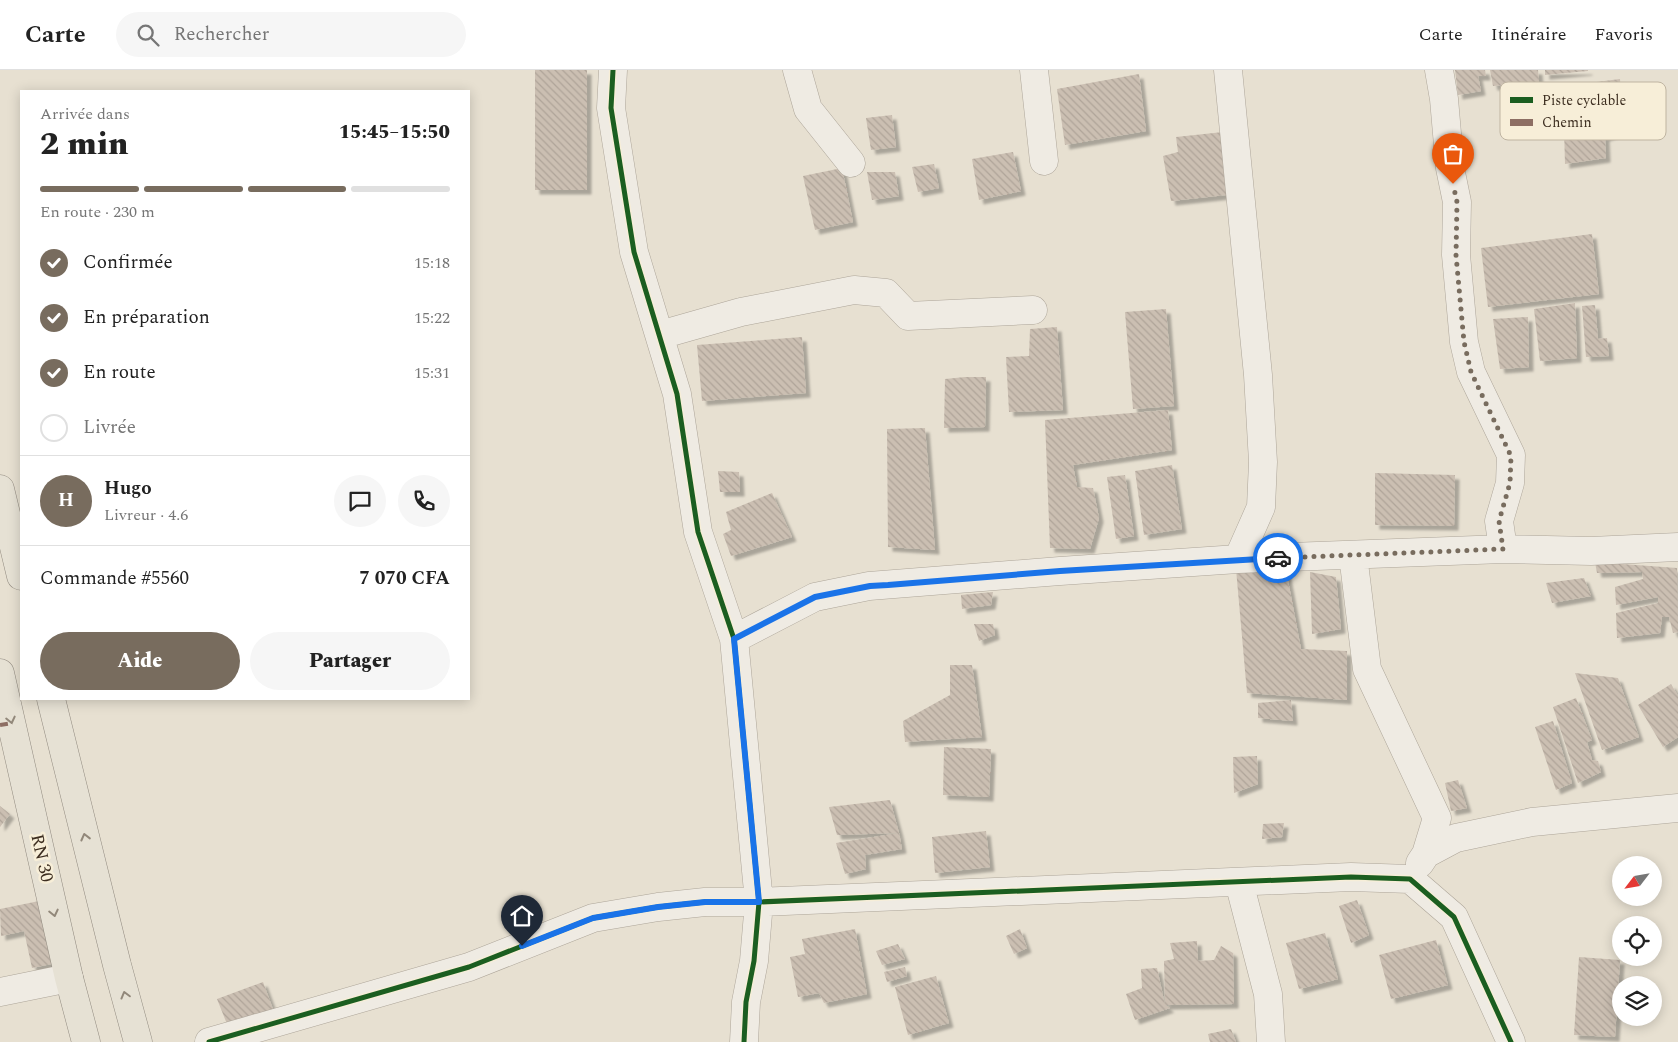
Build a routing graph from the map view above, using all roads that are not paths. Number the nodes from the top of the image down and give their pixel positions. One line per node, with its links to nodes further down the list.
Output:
1 (614, 70): 9 (street)
2 (796, 70): 7 (street)
3 (1034, 70): 6 (street)
4 (1228, 70): 14 (street)
5 (1439, 70): 12 (street)
6 (1044, 161)
7 (851, 162)
8 (1034, 310): 9 (street)
9 (660, 335): 16 (street)
10 (0, 489): 15 (main road)
11 (1678, 547): 12 (street)
12 (1503, 549): 13 (street)
13 (1353, 555): 14 (street); 20 (street)
14 (1238, 559): 16 (street)
15 (20, 572)
16 (734, 639): 23 (street)
17 (0, 673): 24 (main road, RN 30 / RN 30, one-way to 24)
18 (51, 700): 27 (main road, one-way to 18)
19 (1678, 808): 20 (street)
20 (1426, 854): 21 (street)
21 (1410, 879): 22 (street); 31 (street)
22 (1239, 882): 23 (street); 30 (street)
23 (759, 902): 28 (street); 29 (street)
24 (69, 978): 25 (street); 26 (main road, RN 30 / RN 30)
25 (0, 992)
26 (86, 1042)
27 (138, 1042)
28 (209, 1042)
29 (744, 1042)
30 (1271, 1042)
31 (1510, 1042)

